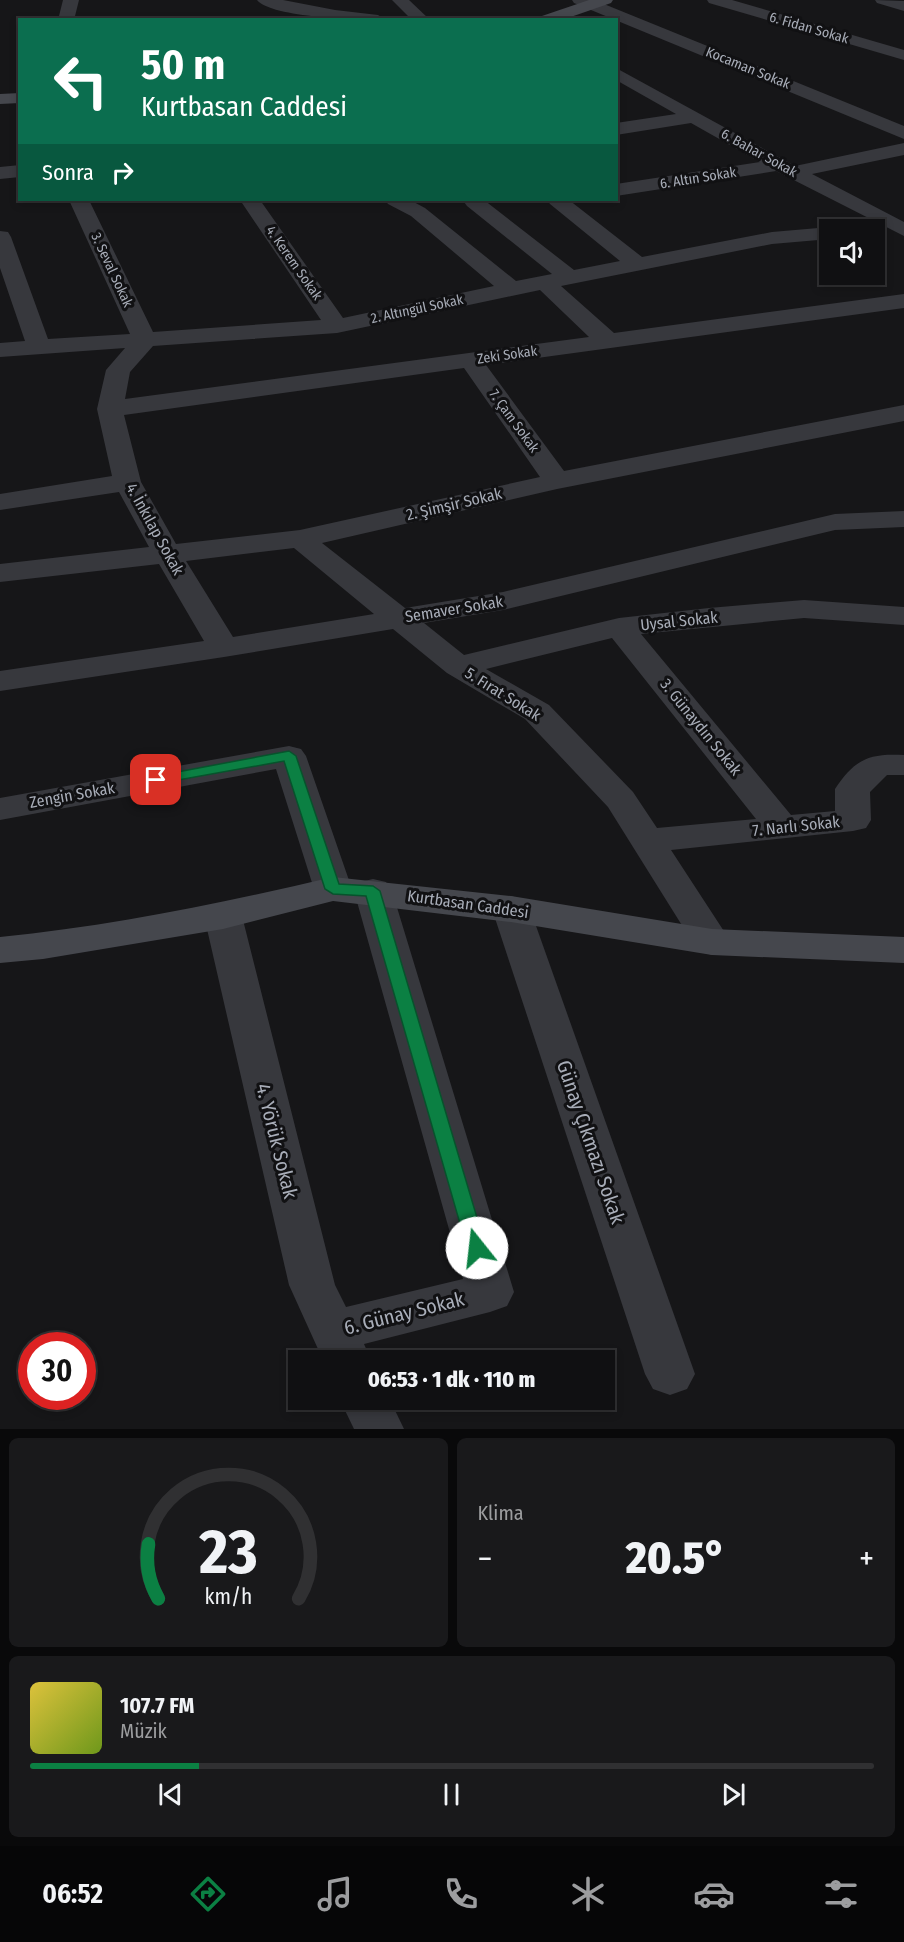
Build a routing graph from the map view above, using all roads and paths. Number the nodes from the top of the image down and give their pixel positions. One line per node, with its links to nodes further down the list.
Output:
1 (70, 0): 8 (street)
2 (266, 0): 9 (street)
3 (400, 0): 10 (street)
4 (715, 0): 12 (street, 6. Fidan Sokak)
5 (883, 0): 7 (street)
6 (592, 2): 11 (main road); 18 (street, Kocaman Sokak)
7 (904, 6)
8 (66, 18)
9 (345, 18)
10 (421, 18)
11 (550, 18)
12 (904, 55)
13 (618, 75): 16 (street, 6. Bahar Sokak)
14 (18, 98): 15 (main road)
15 (0, 99)
16 (695, 117): 17 (street); 20 (street, 6. Bahar Sokak)
17 (618, 129)
18 (904, 133)
19 (904, 148): 20 (street, 6. Altın Sokak)
20 (786, 169): 23 (street, 6. Altın Sokak); 30 (street, 6. Bahar Sokak)
21 (18, 171): 22 (street)
22 (0, 173)
23 (618, 190)
24 (79, 201): 40 (street, 3. Seval Sokak)
25 (251, 201): 39 (street, 4. Kerem Sokak)
26 (397, 201): 29 (street)
27 (481, 201): 29 (street); 35 (street)
28 (558, 201): 34 (street)
29 (418, 212): 37 (street)
30 (904, 231): 31 (street)
31 (885, 232)
32 (819, 234): 34 (street, 2. Altıngül Sokak)
33 (0, 237): 42 (street)
34 (639, 265): 35 (street, 2. Altıngül Sokak)
35 (570, 278): 36 (street, 2. Altıngül Sokak)
36 (544, 282): 37 (street, 2. Altıngül Sokak); 41 (street)
37 (512, 289): 39 (street, 2. Altıngül Sokak)
38 (904, 301): 41 (street, Zeki Sokak)
39 (338, 326): 40 (street, 2. Altıngül Sokak)
40 (145, 341): 42 (street, 2. Altıngül Sokak); 45 (street, 4. İnkılap Sokak)
41 (608, 341): 44 (street, Zeki Sokak)
42 (39, 347): 43 (street, 2. Altıngül Sokak)
43 (0, 350)
44 (470, 360): 45 (street, Zeki Sokak); 47 (street, 7. Çam Sokak)
45 (110, 409): 48 (street, 4. İnkılap Sokak)
46 (904, 413): 47 (street, 2. Şimşir Sokak)
47 (557, 481): 51 (street, 2. Şimşir Sokak)
48 (127, 482): 49 (street); 52 (street, 4. İnkılap Sokak)
49 (0, 502)
50 (904, 519): 55 (street, Semaver Sokak)
51 (300, 538): 52 (street, 2. Şimşir Sokak); 55 (street, 5. Fırat Sokak)
52 (168, 555): 53 (street, 2. Şimşir Sokak); 57 (street, 4. İnkılap Sokak)
53 (0, 573)
54 (904, 616): 56 (street, Uysal Sokak)
55 (396, 618): 57 (street, Semaver Sokak); 58 (street, 5. Fırat Sokak)
56 (619, 627): 58 (street, Uysal Sokak); 62 (street, 3. Günaydın Sokak)
57 (224, 648): 59 (street, Semaver Sokak)
58 (458, 666): 63 (street, 5. Fırat Sokak)
59 (0, 681)
60 (904, 765): 62 (street, 7. Narlı Sokak)
61 (0, 808): 64 (street, Zengin Sokak)
62 (782, 827): 63 (street, 7. Narlı Sokak)
63 (648, 841): 67 (street, 5. Fırat Sokak)
64 (353, 890): 65 (main road, Kurtbasan Caddesi); 66 (main road, Kurtbasan Caddesi); 70 (street, 6. Günay Sokak)
65 (511, 909): 67 (main road, Kurtbasan Caddesi); 71 (street, Günay Çıkmazı Sokak)
66 (223, 916): 68 (main road, Kurtbasan Caddesi); 70 (street, 4. Yörük Sokak)
67 (712, 942): 69 (main road, Kurtbasan Caddesi)
68 (0, 950)
69 (904, 950)
70 (340, 1346)
71 (670, 1374)
72 (370, 1410): 73 (street)
73 (379, 1429)

